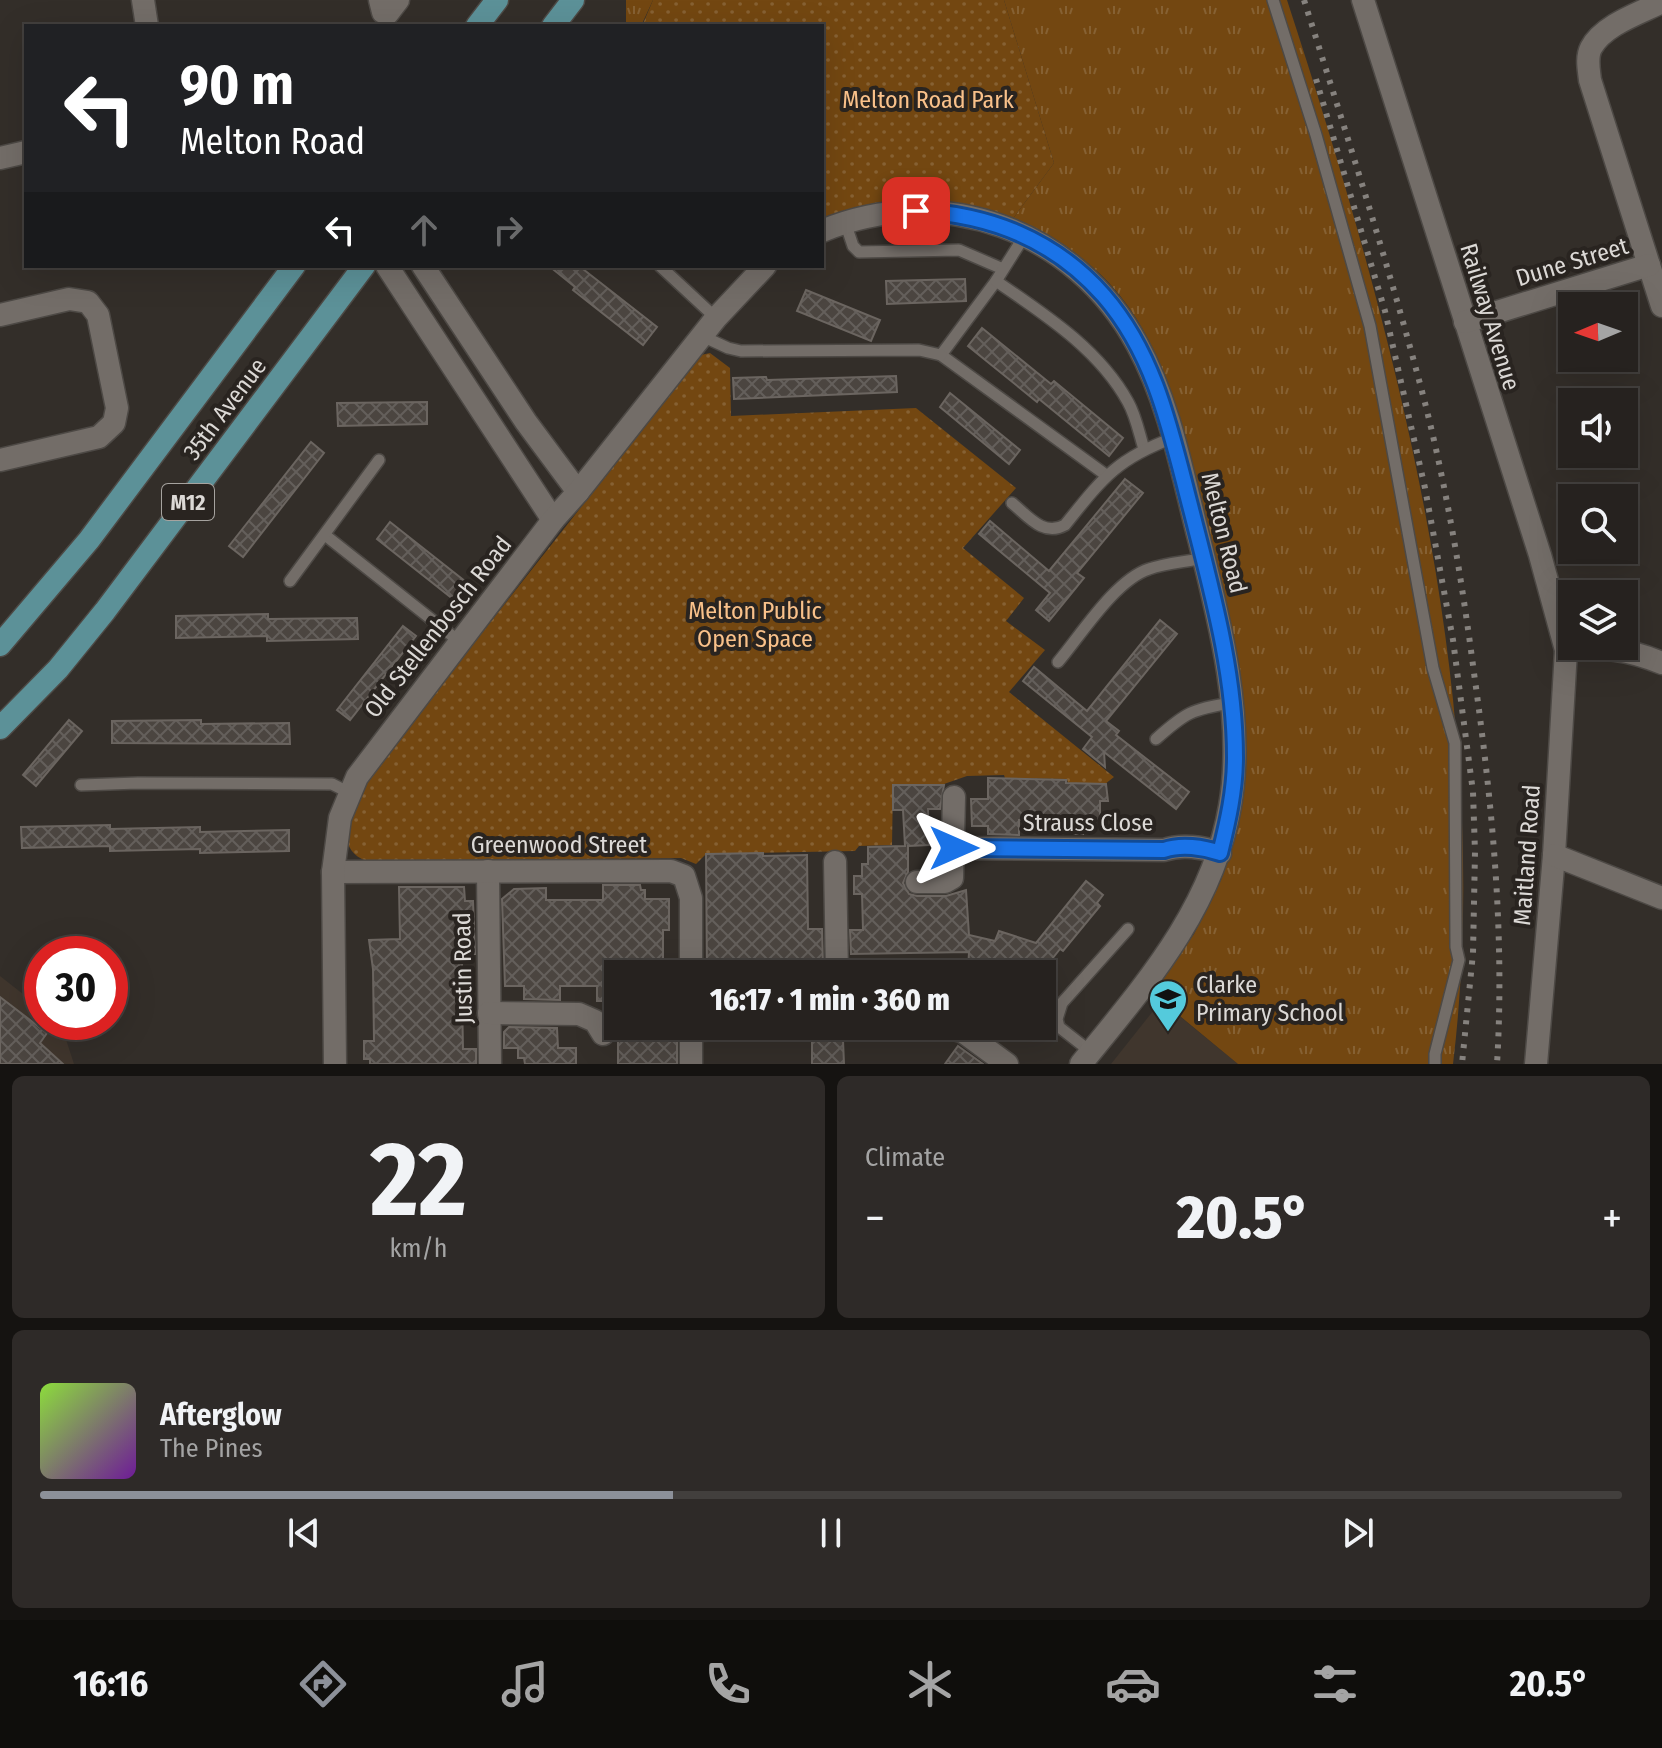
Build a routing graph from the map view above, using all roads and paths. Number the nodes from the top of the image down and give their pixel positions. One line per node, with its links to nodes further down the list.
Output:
1 (143, 0): 9 (street)
2 (380, 0): 3 (street)
3 (398, 0)
4 (497, 0): 10 (main road)
5 (573, 0): 11 (main road)
6 (1273, 0): 76 (lane)
7 (1363, 0): 29 (street, Railway Avenue)
8 (1662, 2): 17 (street)
9 (147, 24)
10 (479, 24)
11 (555, 24)
12 (24, 152): 13 (street)
13 (0, 158)
14 (845, 222): 15 (street, Melton Road); 16 (street, Melton Road); 24 (lane)
15 (824, 230)
16 (1025, 235): 24 (lane); 32 (street, Melton Road)
17 (1649, 265): 26 (street); 29 (street, Dune Street)
18 (293, 268): 45 (main road, 35th Avenue / M12)
19 (362, 268): 51 (main road, 35th Avenue / M12)
20 (388, 268): 39 (street)
21 (424, 268): 37 (street)
22 (662, 268): 28 (lane)
23 (763, 268): 28 (street)
24 (1003, 269): 25 (lane)
25 (996, 281): 31 (lane); 33 (lane)
26 (1662, 306)
27 (0, 315): 34 (street)
28 (716, 318): 30 (street)
29 (1465, 322): 43 (street, Railway Avenue)
30 (702, 336): 31 (lane); 37 (street)
31 (941, 355): 36 (lane)
32 (1173, 438): 33 (lane); 41 (street, Melton Road)
33 (1144, 449): 36 (lane)
34 (0, 460)
35 (379, 460): 40 (lane)
36 (1106, 475): 38 (lane)
37 (578, 492): 39 (street)
38 (1012, 503)
39 (553, 520): 44 (street, Old Stellenbosch Road)
40 (325, 535): 42 (lane); 44 (lane)
41 (1204, 558): 48 (lane); 50 (street, Melton Road)
42 (290, 581)
43 (1558, 621)
44 (460, 642): 54 (street, Old Stellenbosch Road)
45 (0, 645)
46 (1638, 655): 49 (street)
47 (1565, 660): 58 (street, Maitland Road)
48 (1058, 662)
49 (1662, 663)
50 (1231, 703): 52 (lane); 57 (street, Melton Road)
51 (0, 728)
52 (1156, 739)
53 (81, 785): 54 (lane)
54 (350, 793): 61 (street, Old Stellenbosch Road)
55 (954, 797): 56 (street)
56 (954, 848): 57 (street, Strauss Close); 62 (street)
57 (1220, 853): 71 (street, Melton Road)
58 (1554, 855): 63 (street); 77 (street, Maitland Road)
59 (835, 862): 66 (street)
60 (488, 871): 61 (street, Greenwood Street); 65 (street, Greenwood Street); 67 (street, Justin Road)
61 (333, 872): 72 (street, Old Stellenbosch Road)
62 (917, 882)
63 (1662, 898)
64 (1128, 929): 71 (lane)
65 (691, 960)
66 (837, 960)
67 (489, 1013): 68 (street); 73 (street, Justin Road)
68 (603, 1034)
69 (691, 1040): 74 (street)
70 (974, 1040): 75 (street)
71 (1086, 1058)
72 (335, 1064)
73 (490, 1064)
74 (691, 1064)
75 (1007, 1064)
76 (1435, 1064)
77 (1536, 1064)

